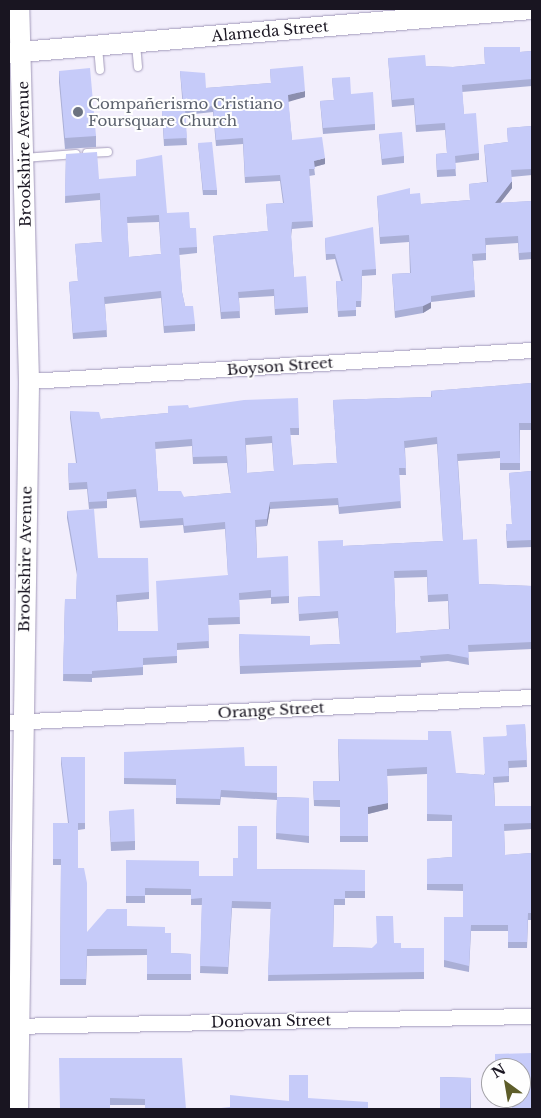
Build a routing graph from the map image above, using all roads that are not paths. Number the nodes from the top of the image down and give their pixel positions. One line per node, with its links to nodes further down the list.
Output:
1 (19, 9): 5 (street, Brookshire Avenue)
2 (532, 9): 3 (street, Alameda Street)
3 (136, 42): 4 (street, Alameda Street); 6 (lane)
4 (98, 45): 5 (street, Alameda Street); 7 (lane)
5 (15, 53): 9 (street, Brookshire Avenue)
6 (138, 67)
7 (100, 70)
8 (108, 152): 9 (lane)
9 (24, 158): 11 (street, Brookshire Avenue)
10 (532, 350): 11 (street, Boyson Street)
11 (29, 381): 13 (street, Brookshire Avenue)
12 (532, 697): 13 (street, Orange Street)
13 (15, 722): 15 (street, Brookshire Avenue)
14 (532, 1016): 15 (street, Donovan Street)
15 (14, 1026): 16 (street, Brookshire Avenue)
16 (18, 1109)

